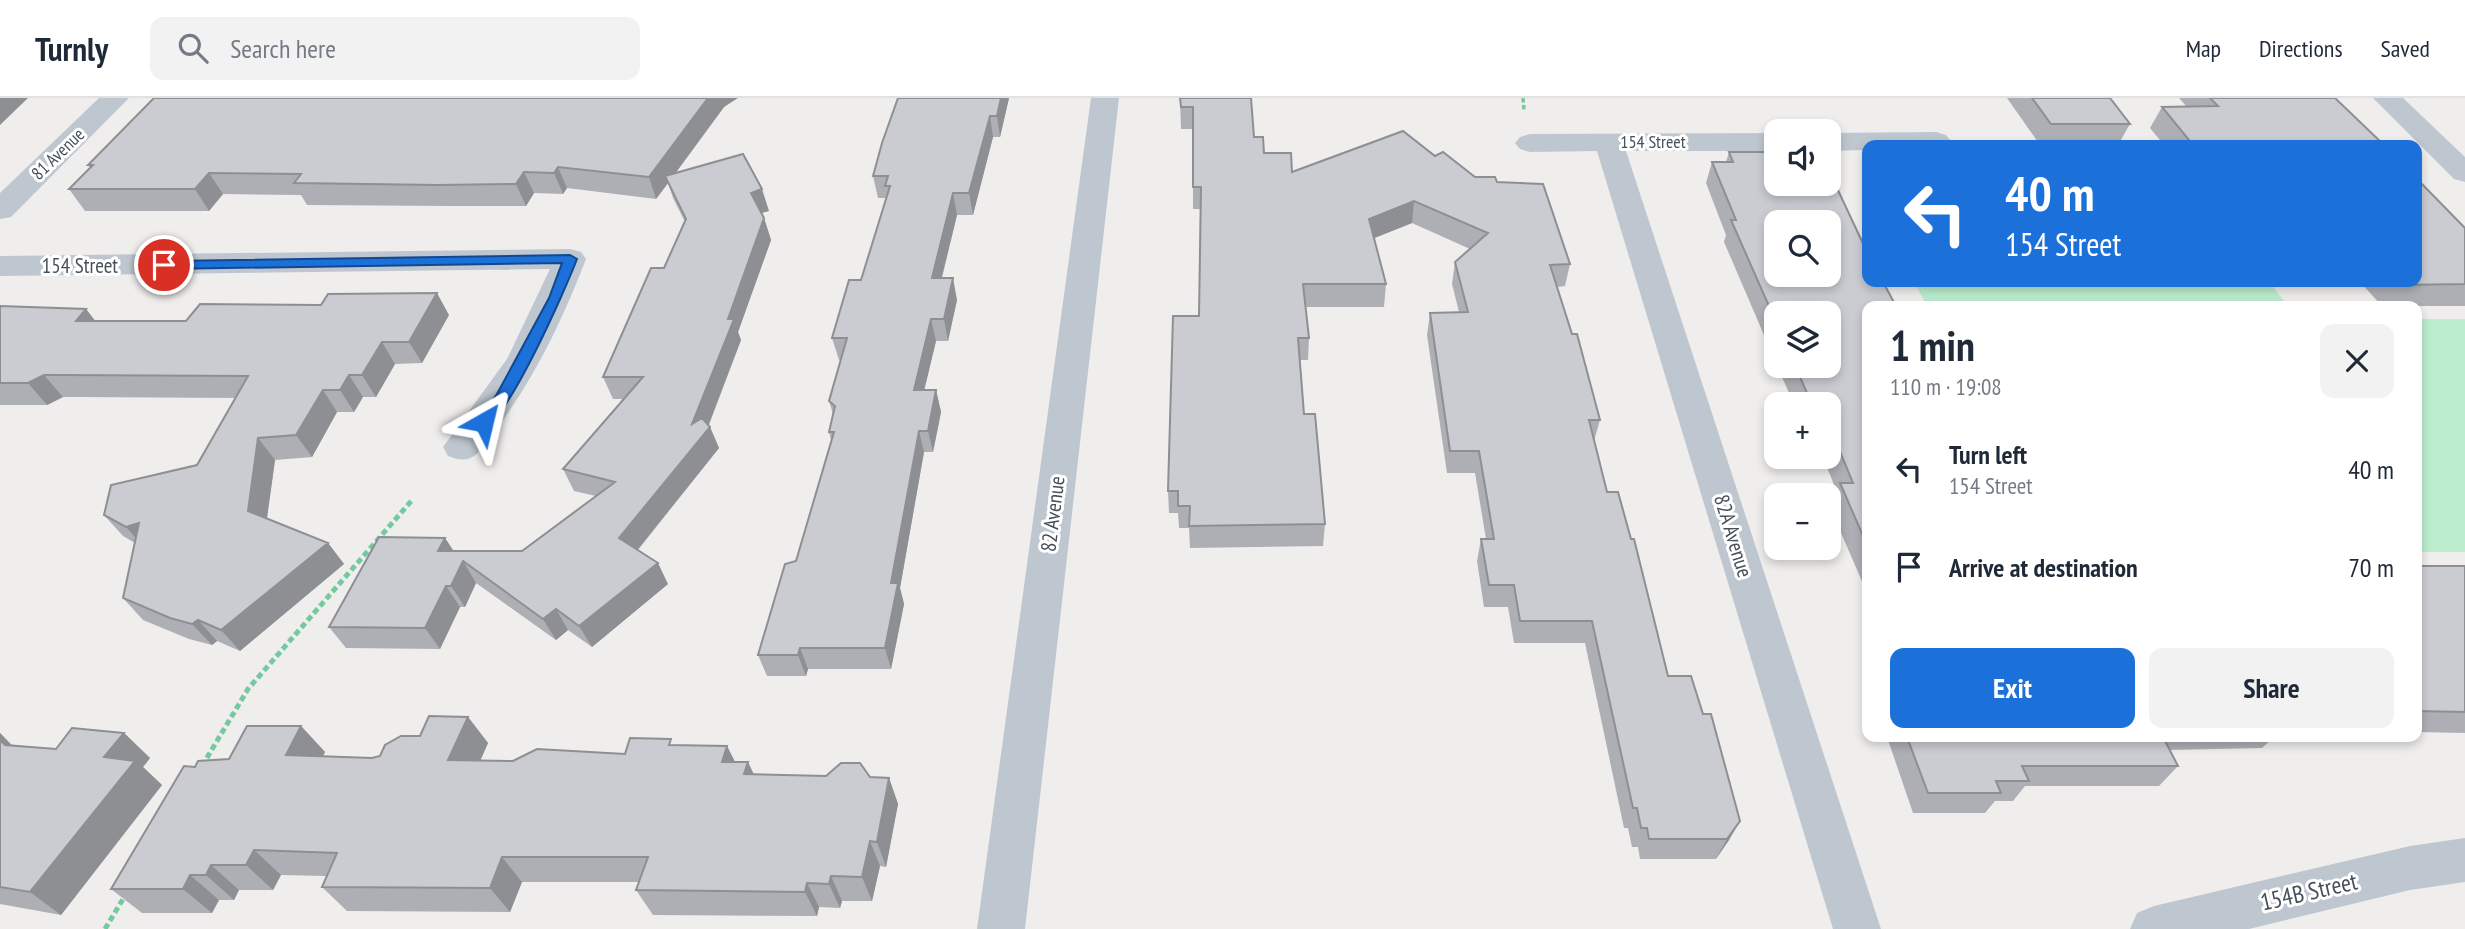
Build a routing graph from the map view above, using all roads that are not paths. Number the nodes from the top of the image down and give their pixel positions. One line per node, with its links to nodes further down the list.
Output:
1 (116, 98): 10 (street, 81 Avenue)
2 (1105, 98): 14 (street, 82 Avenue)
3 (2387, 98): 9 (street)
4 (1764, 142): 8 (street, 154 Street)
5 (1841, 142): 6 (street)
6 (1862, 142)
7 (1530, 143): 8 (street, 154 Street)
8 (1609, 143): 15 (street, 82A Avenue)
9 (2465, 173)
10 (0, 210)
11 (0, 267): 12 (street, 154 Street)
12 (461, 447)
13 (2465, 860): 16 (street, 154B Street)
14 (1000, 929)
15 (1857, 929)
16 (2154, 929)

